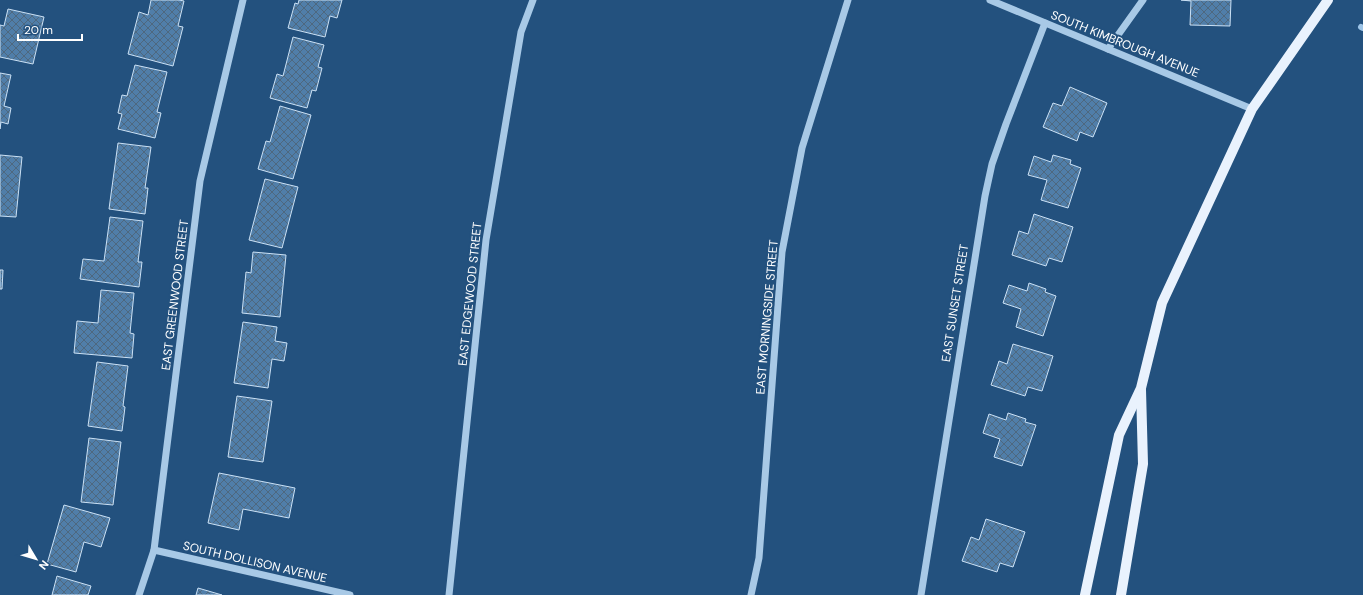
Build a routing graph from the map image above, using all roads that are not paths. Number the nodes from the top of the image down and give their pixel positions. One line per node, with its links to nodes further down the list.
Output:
1 (243, 0): 11 (street, EAST GREENWOOD STREET)
2 (533, 0): 14 (street, EAST EDGEWOOD STREET)
3 (848, 0): 15 (street, EAST MORNINGSIDE STREET)
4 (990, 0): 7 (street, SOUTH KIMBROUGH AVENUE)
5 (1143, 0): 8 (street)
6 (1328, 0): 9 (main road)
7 (1046, 23): 8 (street, SOUTH KIMBROUGH AVENUE); 16 (street, EAST SUNSET STREET)
8 (1108, 49): 9 (street, SOUTH KIMBROUGH AVENUE)
9 (1252, 109): 10 (main road)
10 (1141, 388): 17 (main road); 18 (main road)
11 (154, 550): 12 (street, EAST GREENWOOD STREET); 13 (street, SOUTH DOLLISON AVENUE)
12 (139, 595)
13 (350, 595)
14 (449, 595)
15 (751, 595)
16 (921, 595)
17 (1085, 595)
18 (1121, 595)

